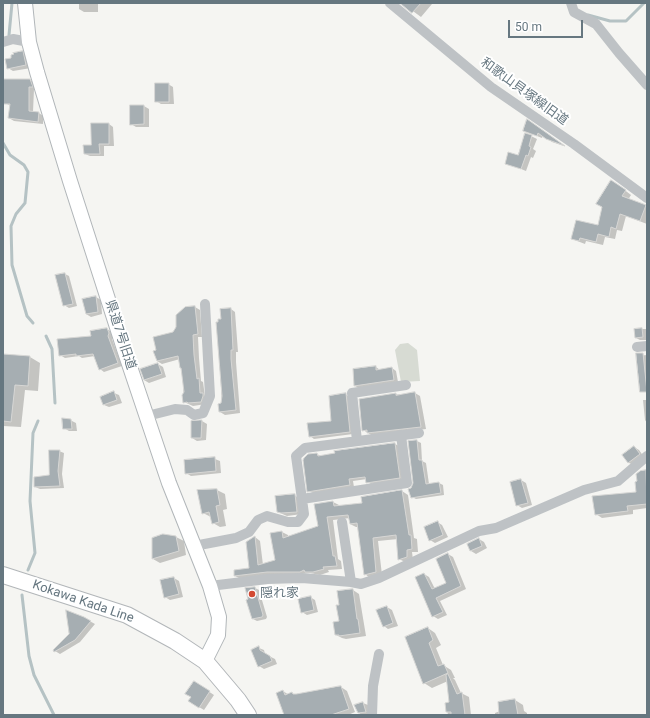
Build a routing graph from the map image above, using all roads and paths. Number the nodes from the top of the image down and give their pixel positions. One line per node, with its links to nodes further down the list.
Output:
1 (25, 3): 5 (street, 県道7号旧道)
2 (390, 3): 7 (street, 和歌山貝塚線旧道)
3 (571, 3): 6 (street)
4 (3, 42): 5 (street)
5 (29, 42): 10 (street, 県道7号旧道)
6 (647, 85)
7 (647, 198)
8 (205, 304): 10 (street)
9 (406, 385): 13 (street)
10 (147, 416): 17 (street, 県道7号旧道)
11 (419, 433): 12 (street)
12 (401, 435): 13 (street); 15 (street)
13 (357, 441): 15 (street)
14 (647, 456): 19 (street)
15 (302, 499): 17 (street)
16 (342, 522): 19 (street)
17 (194, 546): 20 (street, 県道7号旧道)
18 (3, 575): 22 (main road, Kokawa Kada Line)
19 (351, 582): 20 (street)
20 (210, 586): 22 (street, 県道7号旧道)
21 (379, 654): 24 (street)
22 (205, 661): 23 (main road, Kokawa Kada Line)
23 (248, 715)
24 (372, 715)

